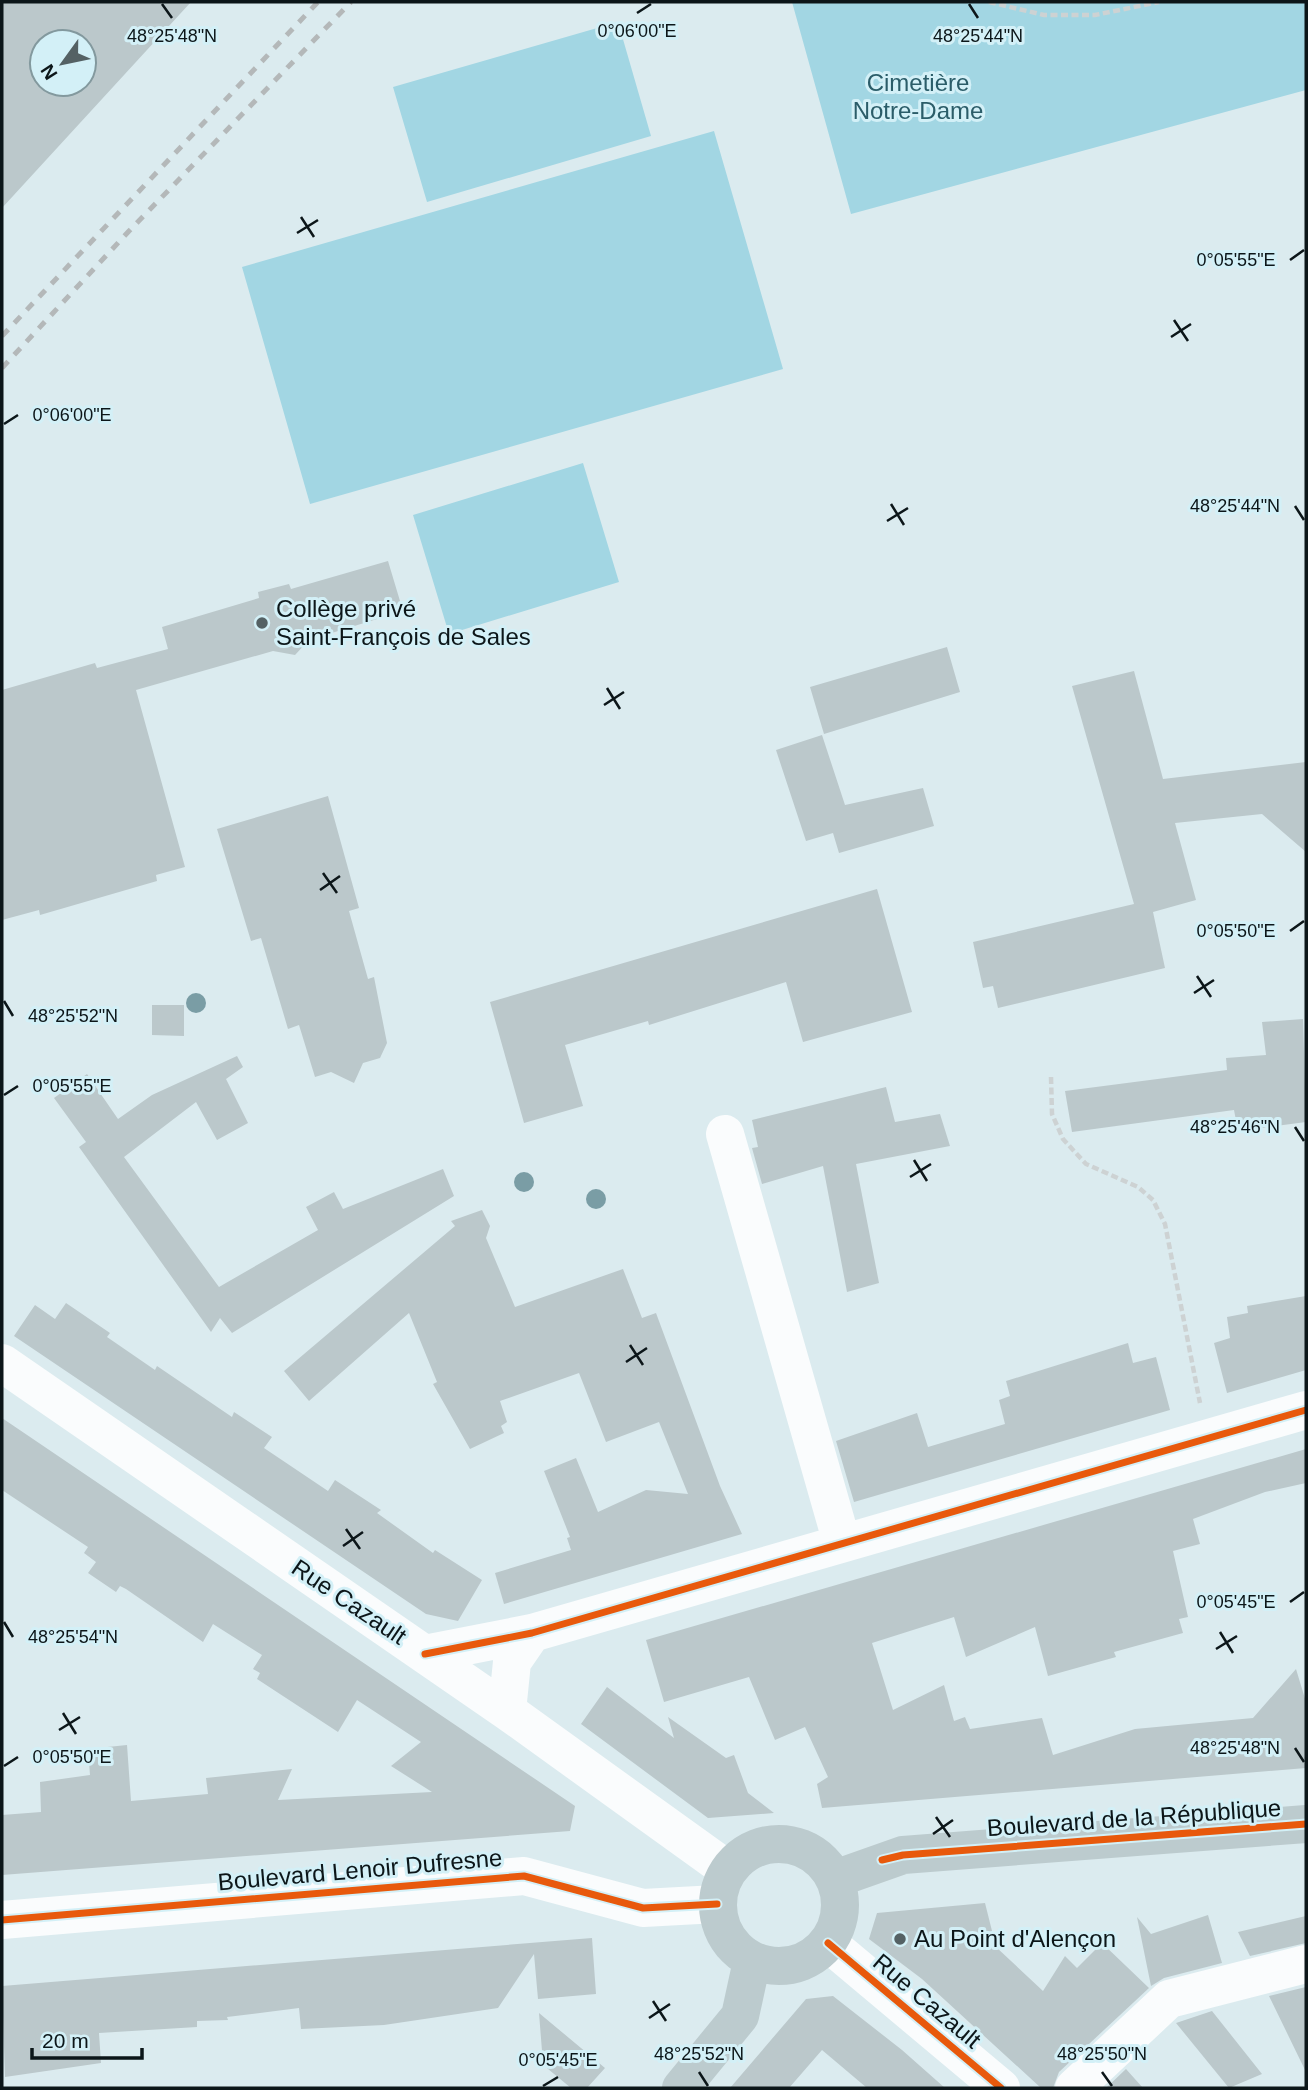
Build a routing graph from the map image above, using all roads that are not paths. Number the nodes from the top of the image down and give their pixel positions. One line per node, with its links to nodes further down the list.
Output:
1 (725, 1134): 4 (street)
2 (2, 1363): 6 (street, Rue Cazault)
3 (1306, 1410): 4 (street)
4 (842, 1543): 5 (street)
5 (532, 1633): 6 (street); 7 (street)
6 (425, 1654): 7 (street, Rue Cazault)
7 (507, 1711): 10 (street, Rue Cazault)
8 (1306, 1824): 9 (main road, Boulevard de la République)
9 (835, 1878): 10 (main road); 12 (main road)
10 (723, 1887): 11 (street, Boulevard Lenoir Dufresne); 13 (main road)
11 (2, 1920)
12 (828, 1942): 13 (main road); 16 (street, Rue Cazault)
13 (752, 1961): 15 (main road)
14 (1306, 1964): 17 (street)
15 (681, 2088)
16 (1001, 2088)
17 (1074, 2088)

